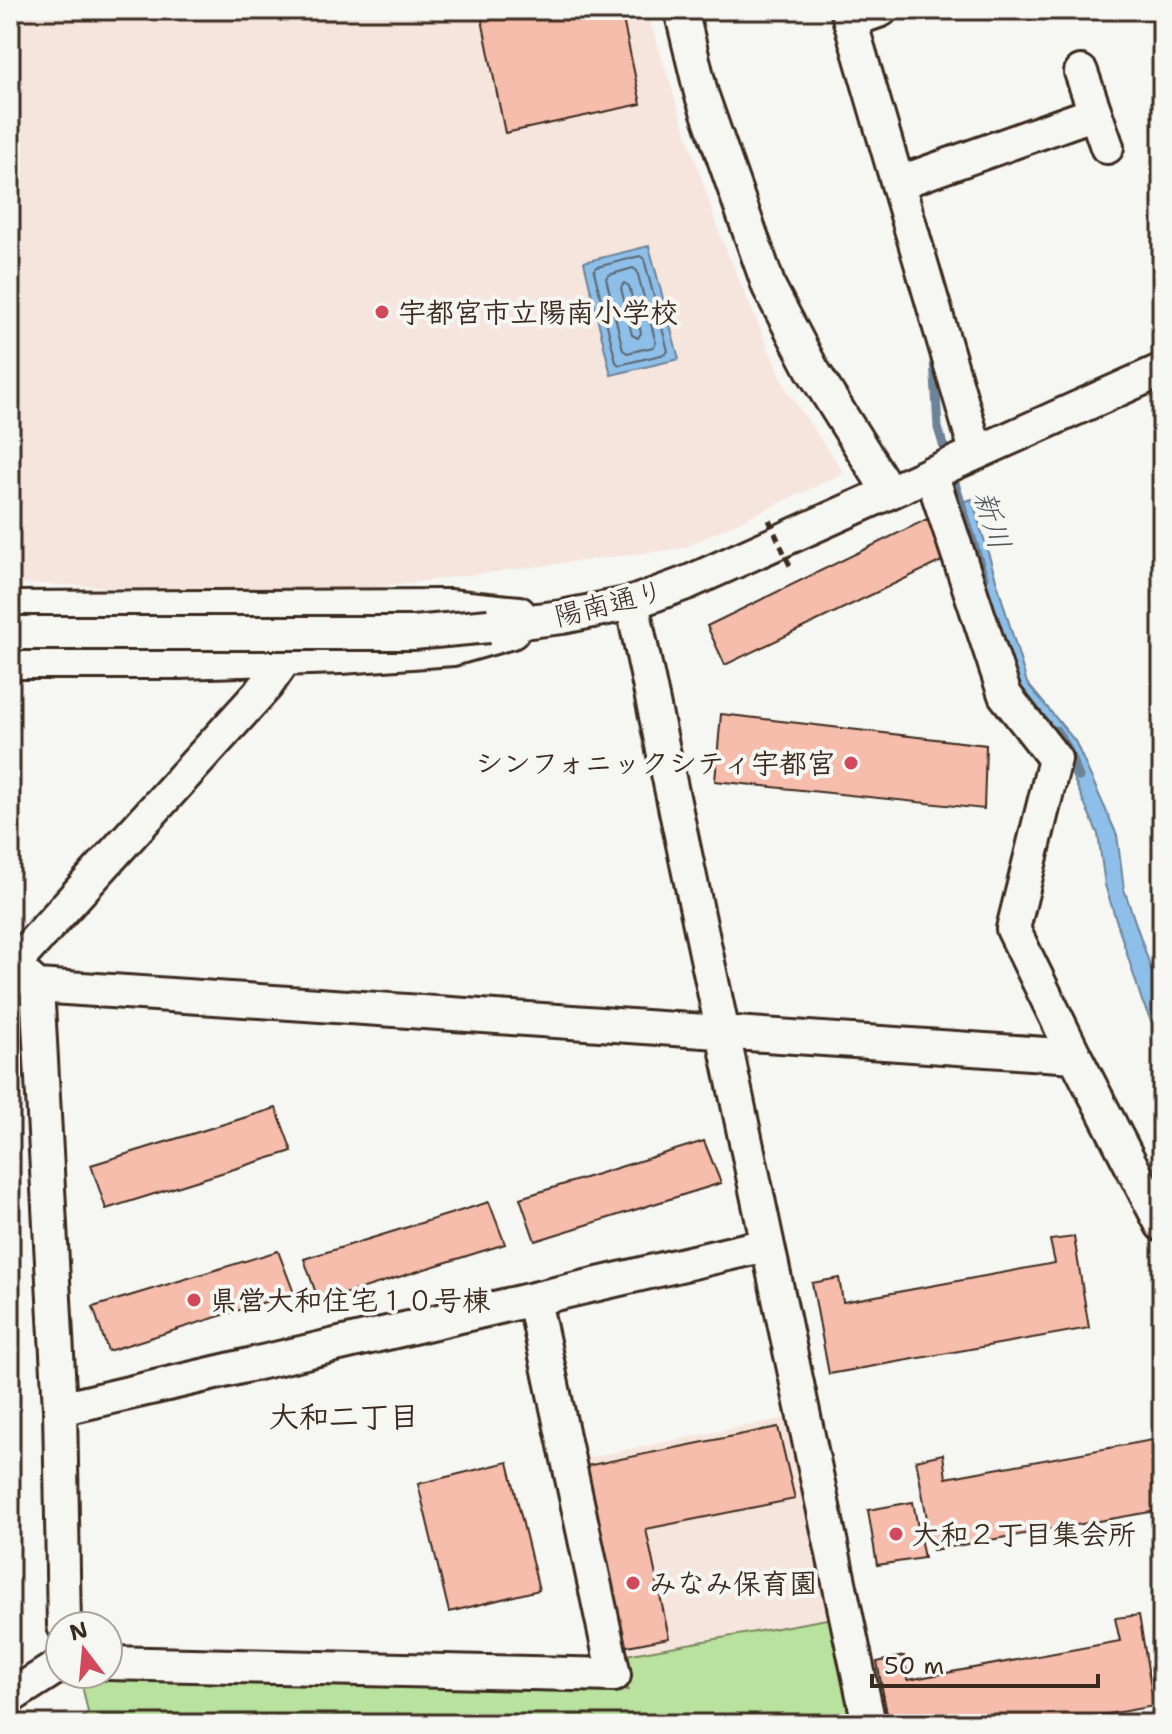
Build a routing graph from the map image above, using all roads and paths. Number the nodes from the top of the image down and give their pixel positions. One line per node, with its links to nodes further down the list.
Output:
1 (681, 10): 11 (street)
2 (881, 10): 3 (street)
3 (848, 16): 7 (street)
4 (1081, 72): 5 (street)
5 (1095, 113): 6 (street); 7 (street)
6 (1107, 147)
7 (898, 183): 9 (street)
8 (1162, 370): 9 (street, 陽南通り)
9 (976, 451): 10 (street, 陽南通り)
10 (931, 473): 11 (street, 陽南通り); 22 (street)
11 (889, 492): 14 (street, 陽南通り)
12 (769, 520): 13 (path, bridge)
13 (791, 568)
14 (632, 603): 16 (street, 陽南通り); 21 (street)
15 (10, 608): 16 (street)
16 (562, 617): 17 (street, 陽南通り, bridge); 18 (street)
17 (10, 633)
18 (285, 659): 19 (street); 20 (street)
19 (10, 662)
20 (20, 974): 21 (street); 26 (street)
21 (721, 1031): 22 (street); 24 (street)
22 (1075, 1056): 23 (street)
23 (1162, 1225)
24 (766, 1245): 25 (street); 31 (street)
25 (534, 1300): 26 (street); 28 (street)
26 (60, 1409): 27 (street)
27 (64, 1610)
28 (124, 1663)
29 (44, 1675): 30 (street)
30 (10, 1697)
31 (869, 1724)

